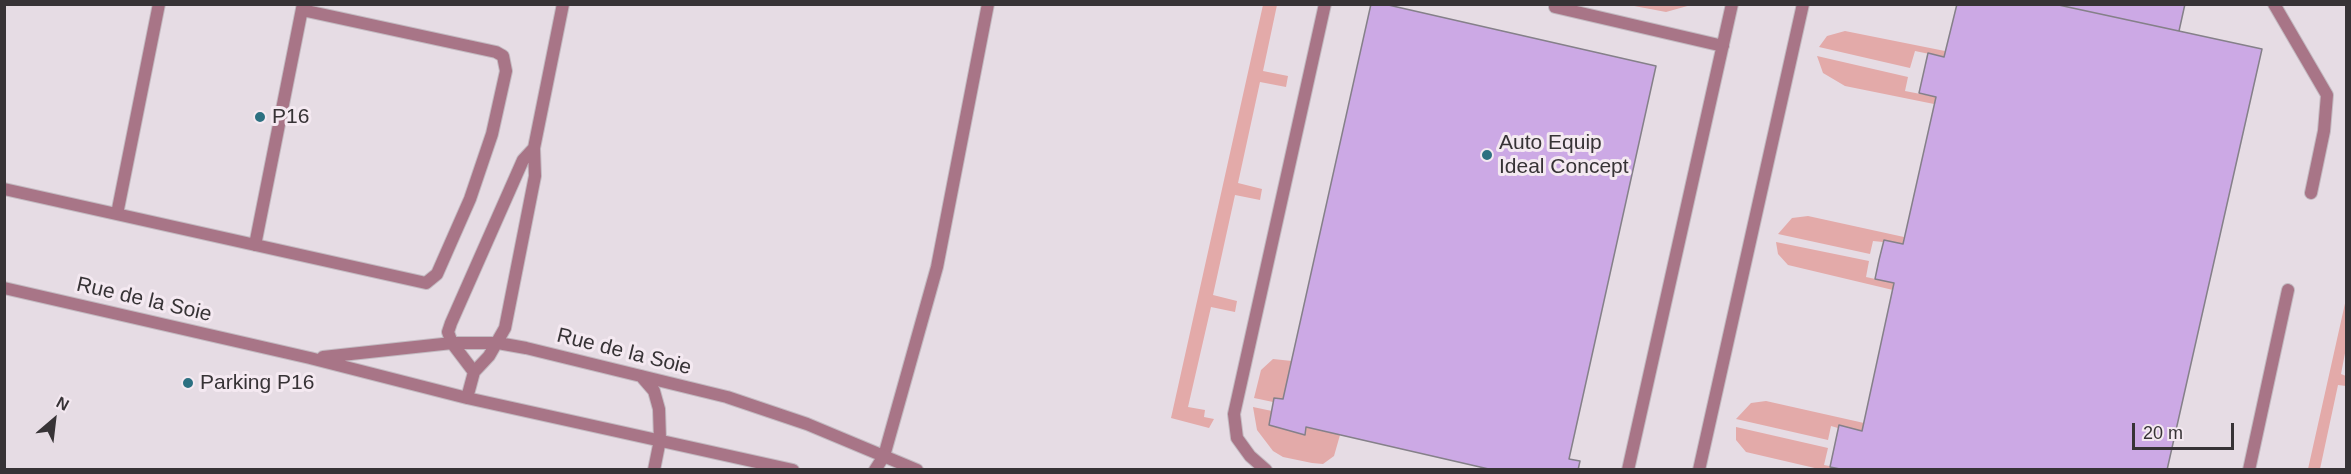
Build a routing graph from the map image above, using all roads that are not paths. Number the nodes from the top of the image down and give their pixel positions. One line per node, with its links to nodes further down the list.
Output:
1 (159, 4): 14 (street)
2 (563, 4): 11 (street)
3 (988, 4): 25 (street)
4 (1325, 4): 30 (street)
5 (1732, 4): 10 (street)
6 (1803, 4): 32 (street)
7 (2274, 4): 13 (street)
8 (302, 7): 15 (street); 15 (street)
9 (1555, 8): 10 (street)
10 (1723, 46): 31 (street)
11 (534, 148): 18 (street); 19 (street)
12 (4, 189): 14 (street)
13 (2311, 193)
14 (117, 214): 15 (street)
15 (255, 245)
16 (2288, 290): 33 (street)
17 (5, 293): 20 (street, Rue de la Soie)
18 (452, 343): 19 (street, Rue de la Soie); 20 (street, Rue de la Soie); 21 (street)
19 (498, 343): 21 (street); 22 (street, Rue de la Soie)
20 (310, 358): 23 (street, Rue de la Soie)
21 (474, 372): 23 (street)
22 (641, 376): 24 (street); 25 (street, Rue de la Soie)
23 (467, 398): 24 (street, Rue de la Soie)
24 (660, 440): 26 (street); 27 (street, Rue de la Soie)
25 (884, 456): 28 (street); 29 (street, Rue de la Soie)
26 (654, 470)
27 (793, 470)
28 (876, 470)
29 (917, 470)
30 (1266, 470)
31 (1628, 470)
32 (1699, 470)
33 (2250, 470)

